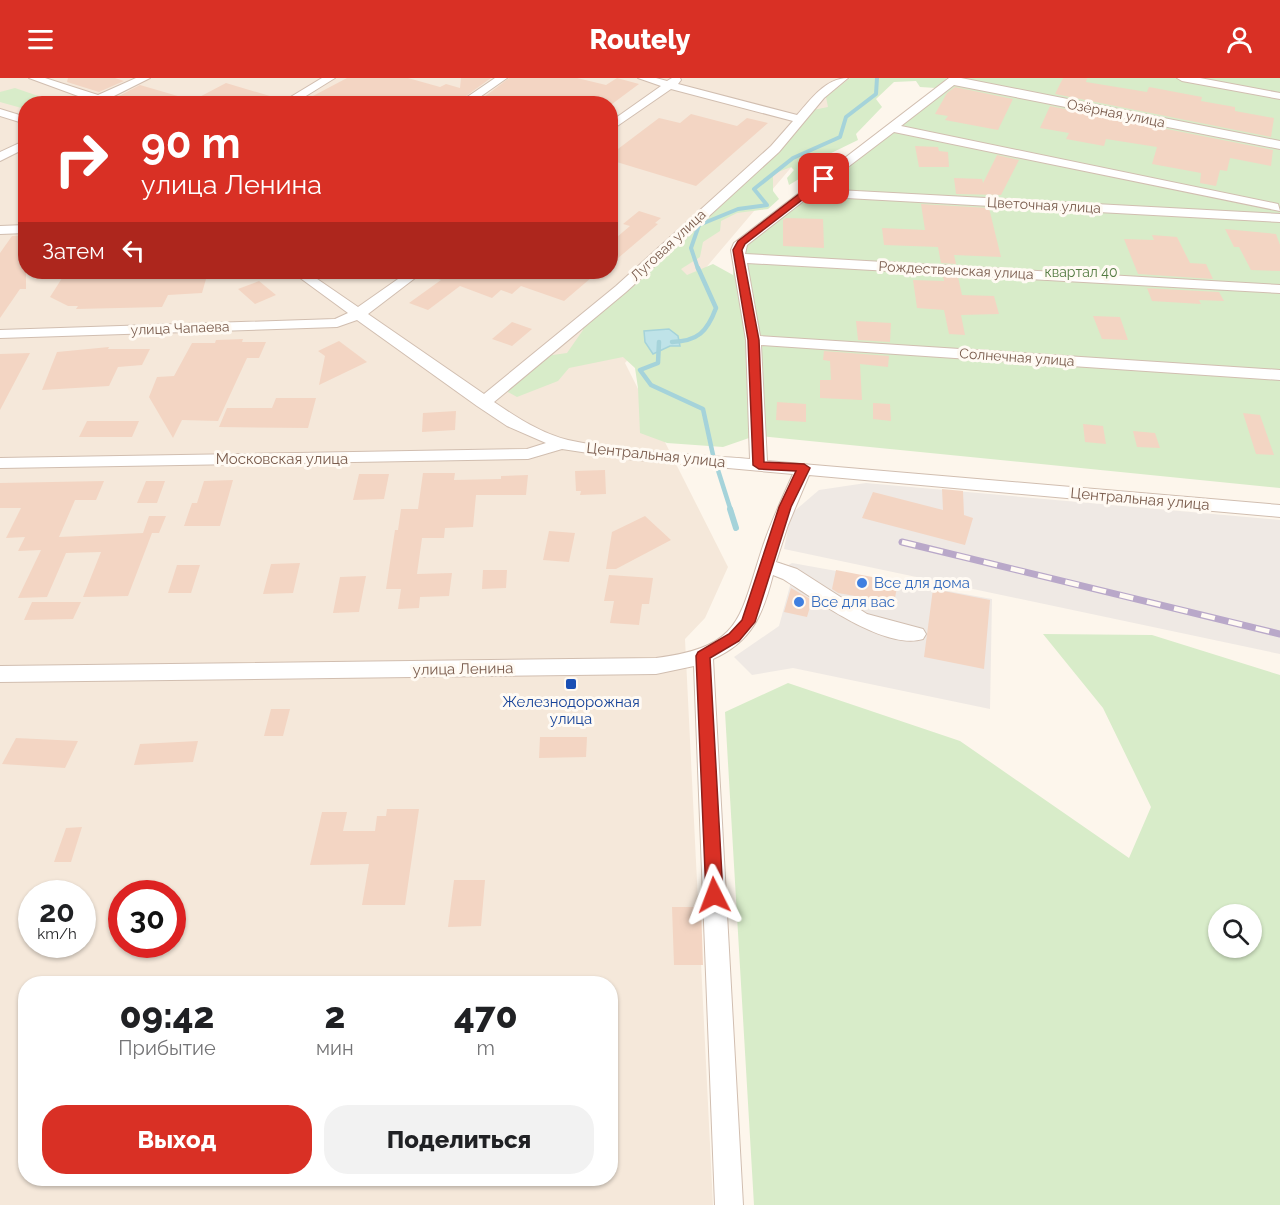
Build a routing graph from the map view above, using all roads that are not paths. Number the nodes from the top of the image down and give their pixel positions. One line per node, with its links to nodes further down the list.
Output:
1 (34, 78): 10 (street)
2 (142, 78): 11 (street)
3 (330, 78): 12 (street)
4 (502, 78): 13 (street)
5 (643, 78): 9 (street)
6 (843, 78): 17 (street, Луговая улица)
7 (1182, 78): 14 (street)
8 (954, 79): 19 (street); 20 (street, Озёрная улица)
9 (674, 81): 17 (street); 18 (street)
10 (80, 96)
11 (104, 96)
12 (298, 96)
13 (474, 96)
14 (1280, 96)
15 (0, 112): 16 (street)
16 (18, 118)
17 (798, 119): 36 (street, Луговая улица)
18 (618, 123)
19 (893, 128): 23 (street); 24 (street)
20 (1280, 145)
21 (18, 147): 22 (street)
22 (0, 157)
23 (807, 192): 25 (street, Цветочная улица); 28 (street)
24 (1280, 208)
25 (1280, 218)
26 (18, 229): 27 (street)
27 (0, 230)
28 (739, 258): 31 (street, Рождественская улица); 34 (street)
29 (309, 279): 32 (street, Центральная улица)
30 (406, 279): 32 (street, улица Чапаева)
31 (1280, 289)
32 (358, 314): 33 (street, улица Чапаева); 36 (street, Центральная улица)
33 (0, 334)
34 (753, 340): 35 (street, Солнечная улица); 39 (street)
35 (1280, 375)
36 (483, 403): 37 (street, Центральная улица)
37 (562, 444): 38 (street, Московская улица); 39 (street, Центральная улица)
38 (0, 463)
39 (759, 465): 40 (street, Центральная улица)
40 (804, 468): 41 (street, Центральная улица); 42 (street, улица Ленина)
41 (1280, 512)
42 (766, 565): 43 (street); 44 (street, улица Ленина)
43 (916, 634)
44 (703, 656): 45 (street, улица Ленина); 46 (street)
45 (0, 674)
46 (729, 1205)

